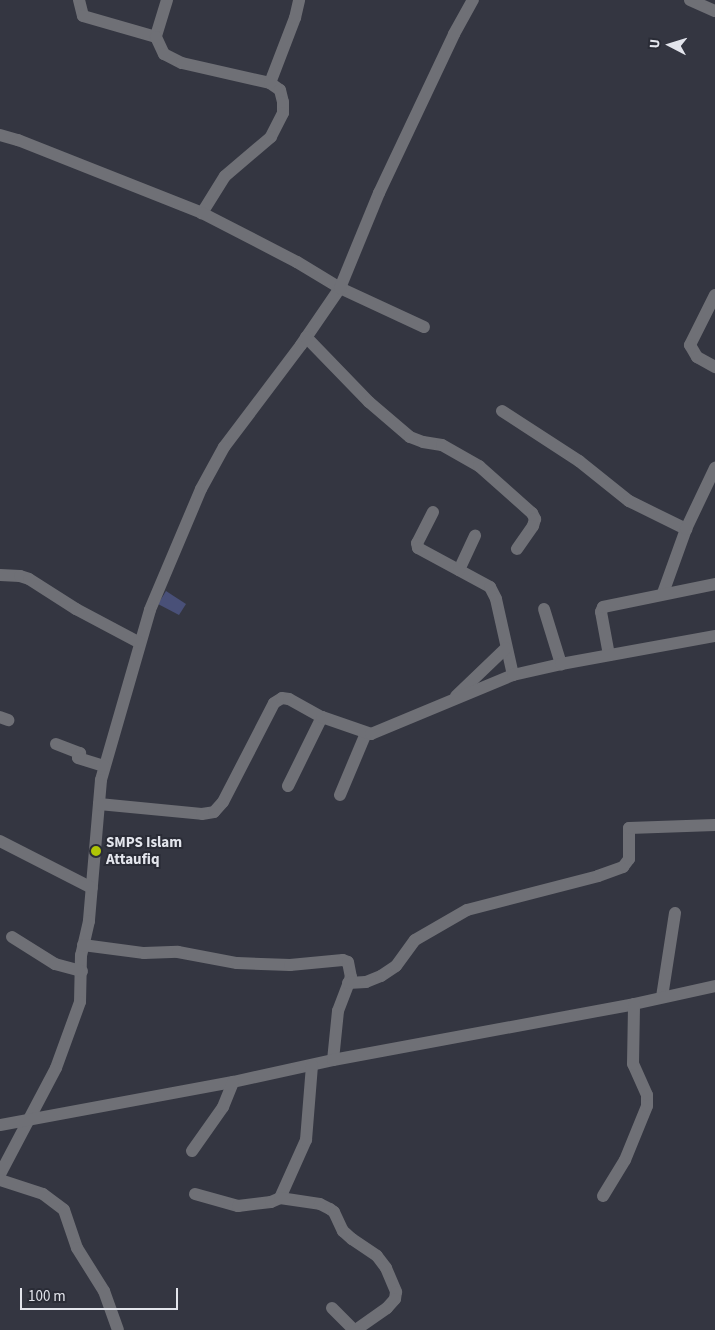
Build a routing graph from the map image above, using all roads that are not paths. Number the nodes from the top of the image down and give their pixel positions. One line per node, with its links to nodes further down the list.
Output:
1 (79, 0): 7 (street)
2 (167, 0): 7 (street)
3 (299, 0): 8 (street)
4 (473, 0): 11 (street)
5 (690, 0): 6 (street)
6 (715, 11)
7 (156, 37): 8 (street)
8 (270, 83): 10 (street)
9 (0, 135): 10 (street)
10 (202, 213): 11 (street)
11 (340, 288): 13 (street); 14 (street)
12 (715, 295): 15 (street)
13 (424, 326)
14 (306, 337): 21 (street); 28 (street)
15 (715, 366)
16 (502, 411): 19 (street)
17 (715, 468): 19 (street)
18 (433, 512): 22 (street)
19 (686, 529): 25 (street)
20 (475, 534): 22 (street)
21 (517, 549)
22 (460, 570): 29 (street)
23 (0, 576): 28 (street)
24 (715, 584): 25 (street)
25 (663, 593): 30 (street)
26 (544, 609): 31 (street)
27 (715, 636): 30 (street)
28 (140, 643): 37 (street)
29 (506, 648): 32 (street); 33 (street)
30 (609, 655): 31 (street)
31 (561, 664): 32 (street)
32 (513, 676): 33 (street)
33 (451, 702): 35 (street)
34 (322, 717): 35 (street); 38 (street); 40 (street)
35 (366, 733): 39 (street)
36 (56, 744): 37 (street)
37 (104, 766): 40 (street)
38 (288, 786)
39 (340, 795)
40 (99, 804): 43 (street)
41 (715, 822): 48 (street)
42 (0, 841): 43 (street)
43 (92, 888): 46 (street)
44 (675, 913): 50 (street)
45 (12, 937): 47 (street)
46 (83, 945): 47 (street); 48 (street)
47 (82, 971): 55 (street)
48 (348, 983): 52 (street)
49 (715, 986): 50 (street)
50 (662, 997): 51 (street)
51 (634, 1004): 52 (street); 61 (street)
52 (333, 1060): 53 (street)
53 (312, 1065): 54 (street); 62 (street)
54 (233, 1082): 55 (street); 57 (street)
55 (30, 1120): 56 (street); 58 (street)
56 (0, 1126)
57 (192, 1151)
58 (0, 1174)
59 (0, 1180): 64 (street)
60 (195, 1194): 62 (street)
61 (603, 1196)
62 (280, 1198): 65 (street)
63 (332, 1308): 65 (street)
64 (118, 1330)
65 (355, 1330)

